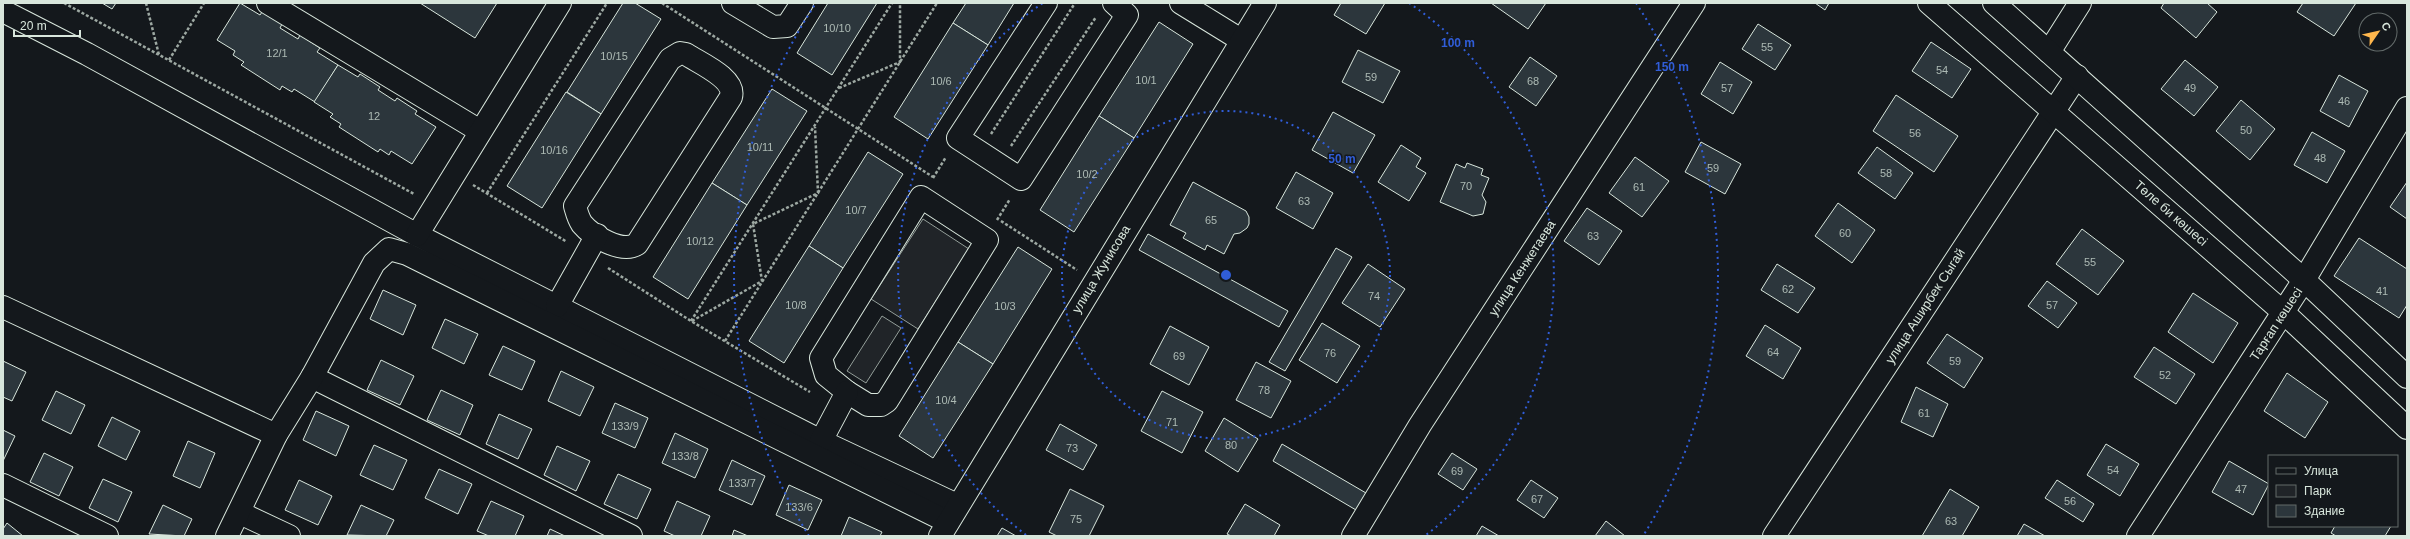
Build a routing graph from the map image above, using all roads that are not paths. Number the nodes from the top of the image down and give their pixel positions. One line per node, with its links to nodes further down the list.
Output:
1 (268, 3): 19 (street)
2 (560, 3): 19 (street)
3 (733, 3): 4 (street)
4 (802, 3)
5 (1046, 3): 6 (street)
6 (1114, 3)
7 (1181, 3): 14 (street)
8 (1265, 3): 14 (street, улица Жунисова)
9 (1694, 3): 39 (street, улица Кенжетаева)
10 (1929, 3): 18 (street, Төле би көшесі)
11 (1994, 3): 15 (street)
12 (2080, 3): 15 (street)
13 (3, 11): 20 (street)
14 (1241, 40): 34 (street, улица Жунисова)
15 (2049, 52): 16 (street)
16 (2077, 76): 18 (street, улица Аширбек Сыгай); 22 (street)
17 (2407, 108): 22 (street, Тарғап көшесі)
18 (2054, 110): 25 (street, Төле би көшесі); 40 (street, улица Аширбек Сыгай)
19 (480, 131): 20 (street)
20 (417, 235): 23 (street)
21 (598, 235): 21 (street); 23 (street)
22 (2304, 280): 25 (street, Тарғап көшесі); 27 (street)
23 (557, 306): 31 (street)
24 (3, 307): 30 (street)
25 (2283, 312): 29 (street, Төле би көшесі); 41 (street, Тарғап көшесі)
26 (312, 377): 30 (street); 34 (street); 38 (street)
27 (2407, 377)
28 (848, 392): 28 (street); 31 (street)
29 (2407, 428)
30 (276, 435): 33 (street)
31 (821, 441): 34 (street)
32 (3, 486): 35 (street)
33 (240, 513): 36 (street); 37 (street)
34 (948, 521)
35 (107, 536)
36 (227, 536)
37 (289, 536)
38 (632, 536)
39 (1353, 536)
40 (1774, 536)
41 (2138, 536)

